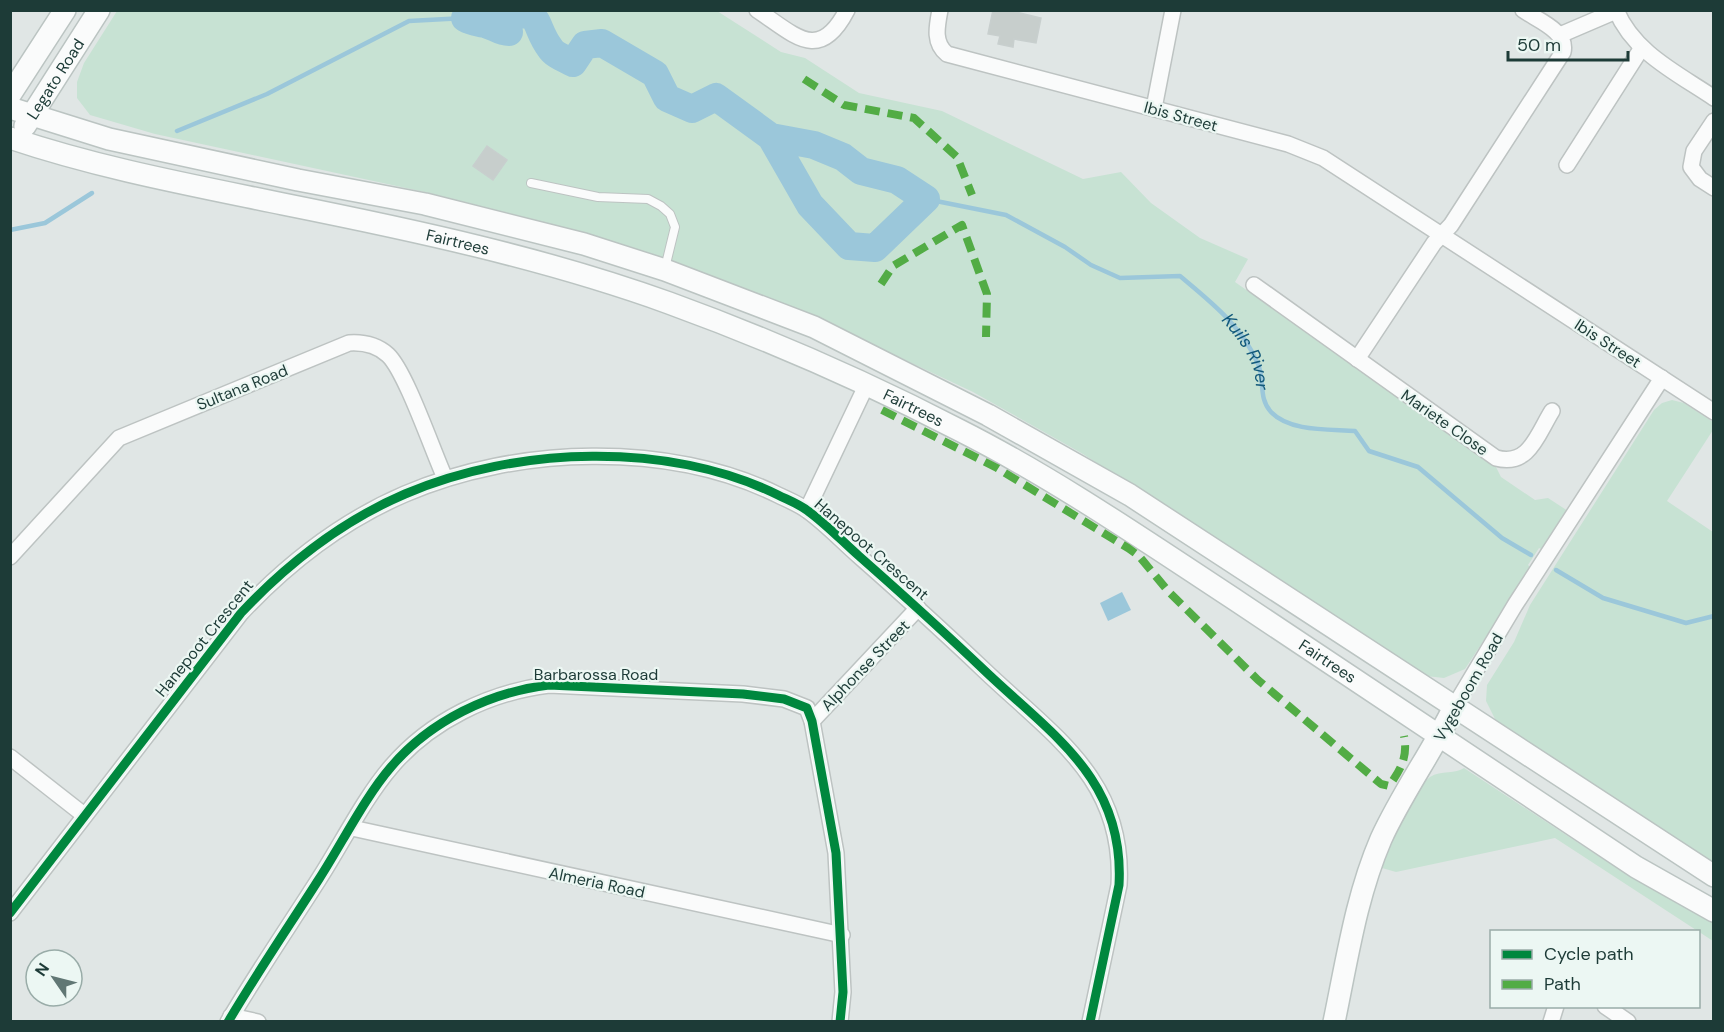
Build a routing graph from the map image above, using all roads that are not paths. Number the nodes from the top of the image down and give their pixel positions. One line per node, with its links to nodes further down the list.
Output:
1 (65, 10): 11 (main road, Legato Road)
2 (99, 10): 15 (main road, Legato Road)
3 (758, 10): 4 (street)
4 (847, 10)
5 (940, 10): 14 (street, Ibis Street)
6 (1173, 10): 14 (street)
7 (1523, 10): 9 (street)
8 (1616, 11): 9 (street); 10 (street)
9 (1560, 35): 21 (street)
10 (1641, 49): 12 (street); 18 (street)
11 (10, 95)
12 (1713, 98)
13 (10, 108): 15 (main road, Fairtrees)
14 (1154, 108): 21 (street, Ibis Street)
15 (32, 115): 17 (main road, Legato Road); 22 (main road, Fairtrees)
16 (1713, 122): 20 (street)
17 (12, 142): 26 (main road, Fairtrees)
18 (1567, 165)
19 (531, 183): 22 (lane)
20 (1713, 188)
21 (1442, 234): 24 (street); 25 (street, Ibis Street)
22 (665, 270): 33 (main road, Fairtrees)
23 (1254, 285): 24 (street, Mariete Close)
24 (1357, 358): 27 (street, Mariete Close)
25 (1662, 378): 28 (street, Ibis Street); 33 (street, Vygeboom Road)
26 (866, 386): 30 (street); 35 (main road, Fairtrees)
27 (1552, 411)
28 (1713, 412)
29 (445, 478): 30 (street, Hanepoot Crescent); 31 (street, Sultana Road); 37 (street, Hanepoot Crescent)
30 (807, 510): 32 (street, Hanepoot Crescent)
31 (10, 556)
32 (918, 608): 34 (street, Alphonse Street); 47 (street, Hanepoot Crescent)
33 (1454, 706): 35 (main road, Vygeboom Road); 39 (main road, Fairtrees)
34 (812, 721): 38 (street, Barbarossa Road); 42 (street)
35 (1440, 735): 40 (main road, Fairtrees); 48 (main road, Vygeboom Road)
36 (10, 758): 37 (street)
37 (84, 814): 41 (street, Hanepoot Crescent)
38 (352, 828): 42 (street, Almeria Road); 44 (street, Barbarossa Road)
39 (1713, 876)
40 (1713, 911)
41 (10, 913)
42 (842, 935): 46 (street)
43 (1608, 1008): 49 (street)
44 (230, 1019): 45 (street)
45 (258, 1022)
46 (840, 1022)
47 (1090, 1022)
48 (1334, 1022)
49 (1628, 1022)

